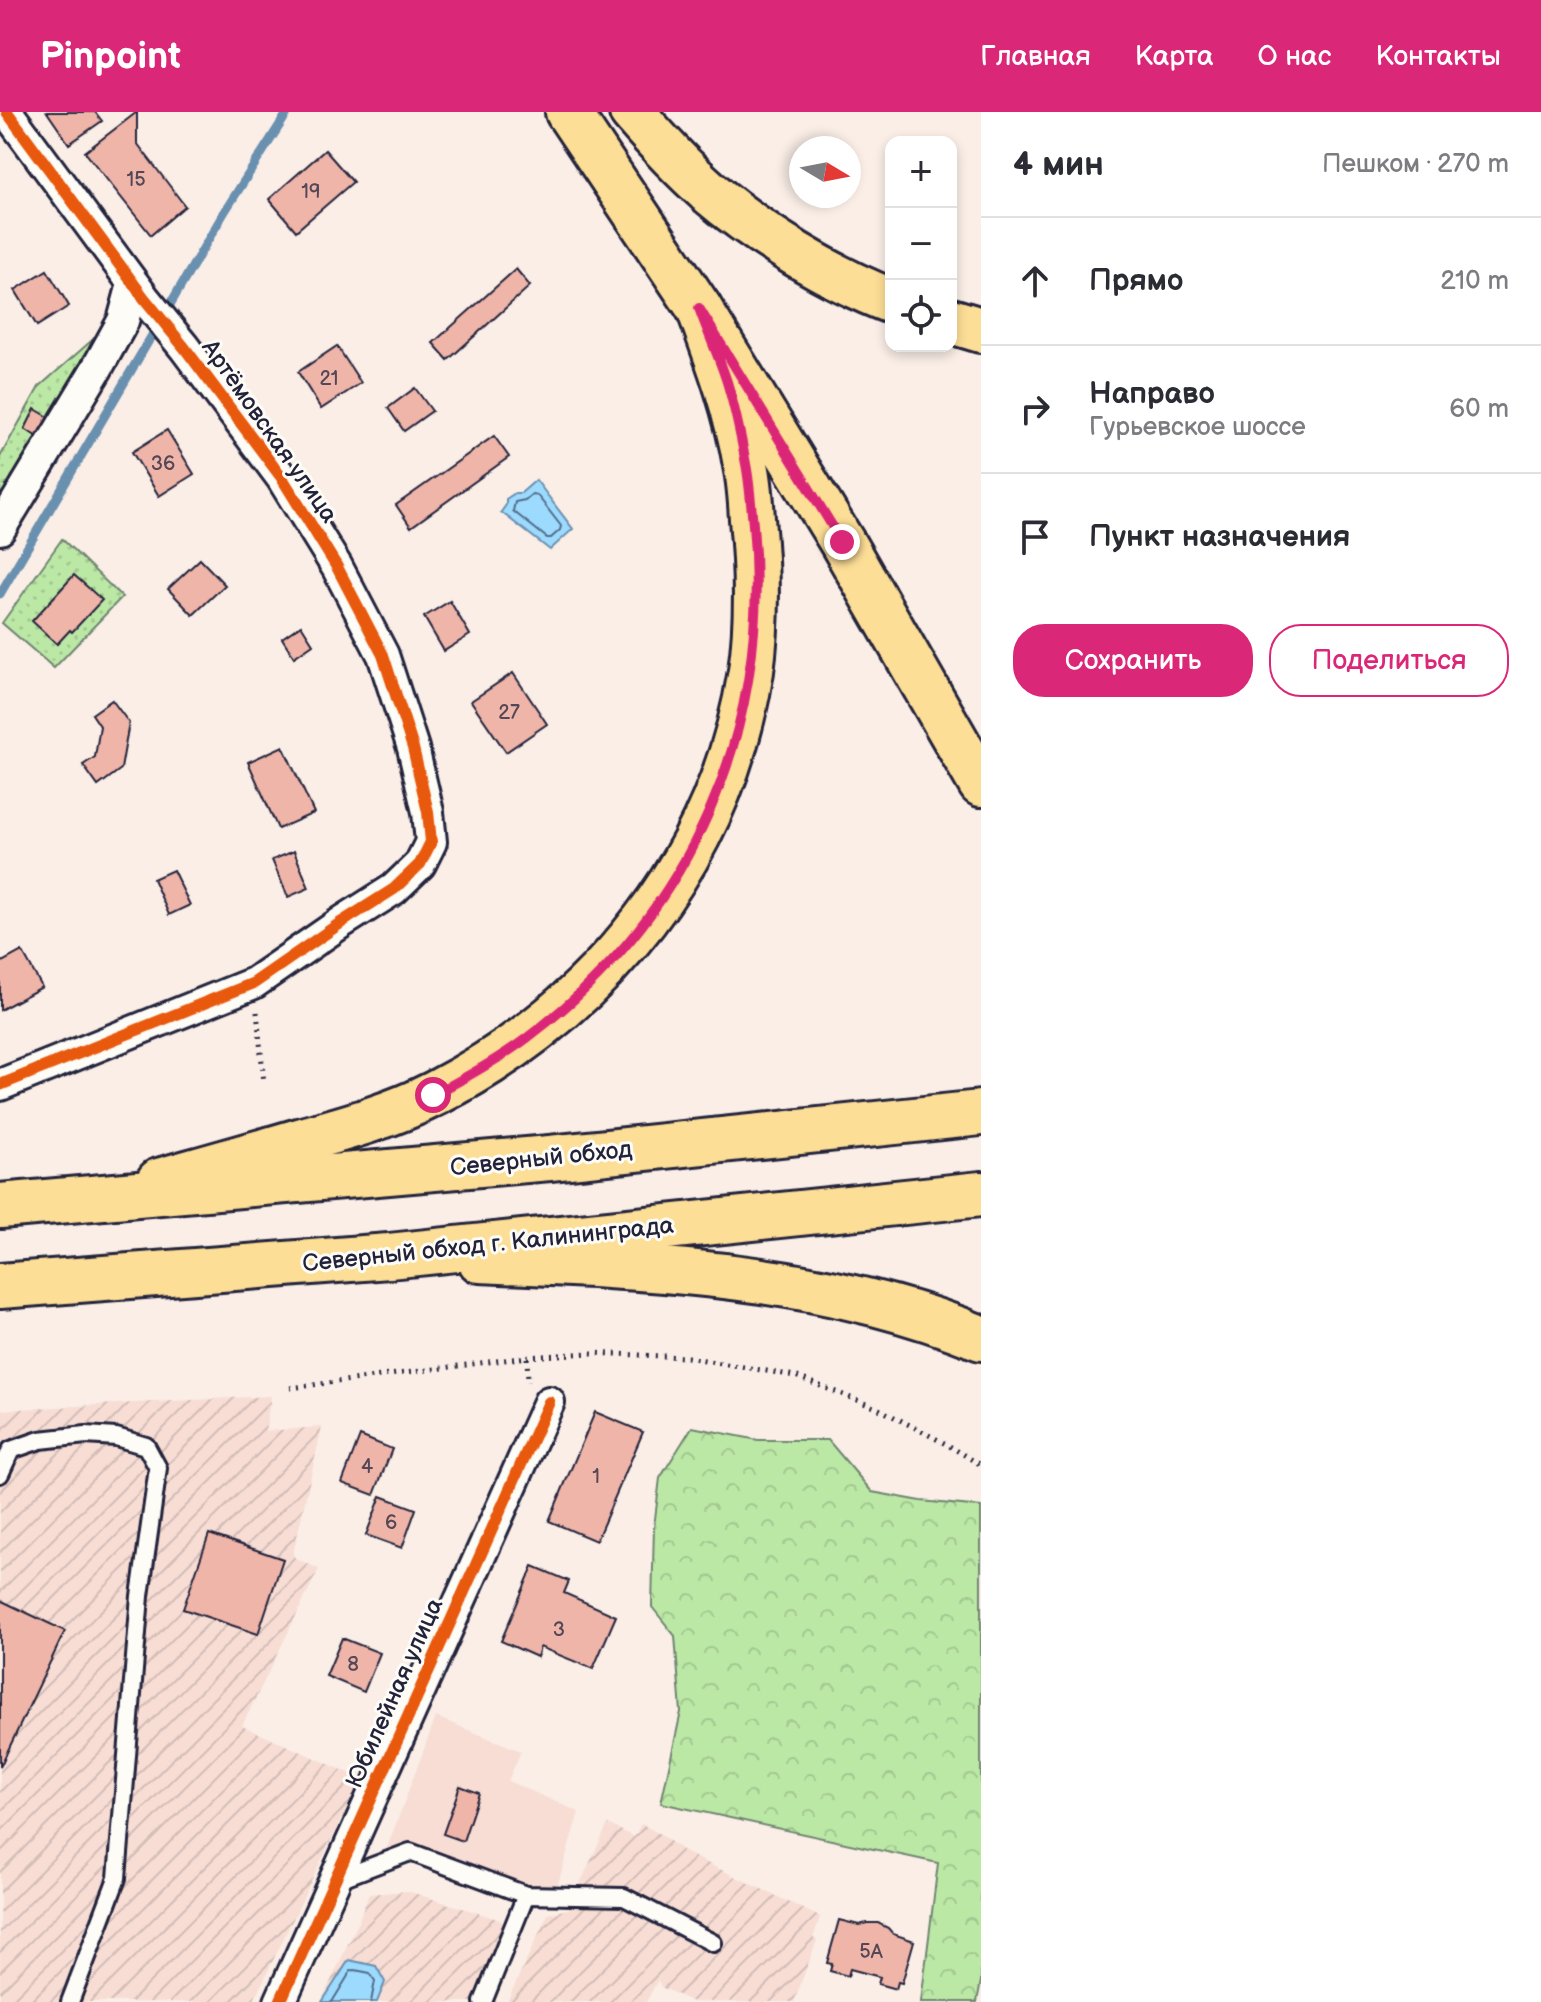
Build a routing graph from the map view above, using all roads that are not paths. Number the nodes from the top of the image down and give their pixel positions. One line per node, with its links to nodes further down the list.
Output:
1 (7, 112): 4 (street, Артёмовская улица)
2 (568, 112): 6 (main road)
3 (632, 112): 5 (main road)
4 (138, 291): 9 (street); 11 (street, Артёмовская улица)
5 (885, 298)
6 (699, 308): 10 (main road); 14 (main road)
7 (957, 323): 8 (main road)
8 (981, 330)
9 (0, 529)
10 (981, 784)
11 (0, 1085)
12 (973, 1114): 14 (main road, Северный обход)
13 (978, 1194): 16 (main road, Северный обход г. Калининграда)
14 (100, 1198): 15 (main road)
15 (0, 1206)
16 (389, 1256): 17 (main road, Северный обход г. Калининграда); 18 (main road)
17 (0, 1286)
18 (981, 1338)
19 (539, 1393): 21 (street, Юбилейная улица)
20 (0, 1474): 24 (lane)
21 (335, 1880): 22 (lane); 25 (street, Юбилейная улица)
22 (526, 1895): 23 (lane); 26 (lane)
23 (713, 1943)
24 (70, 2002)
25 (280, 2002)
26 (483, 2002)

